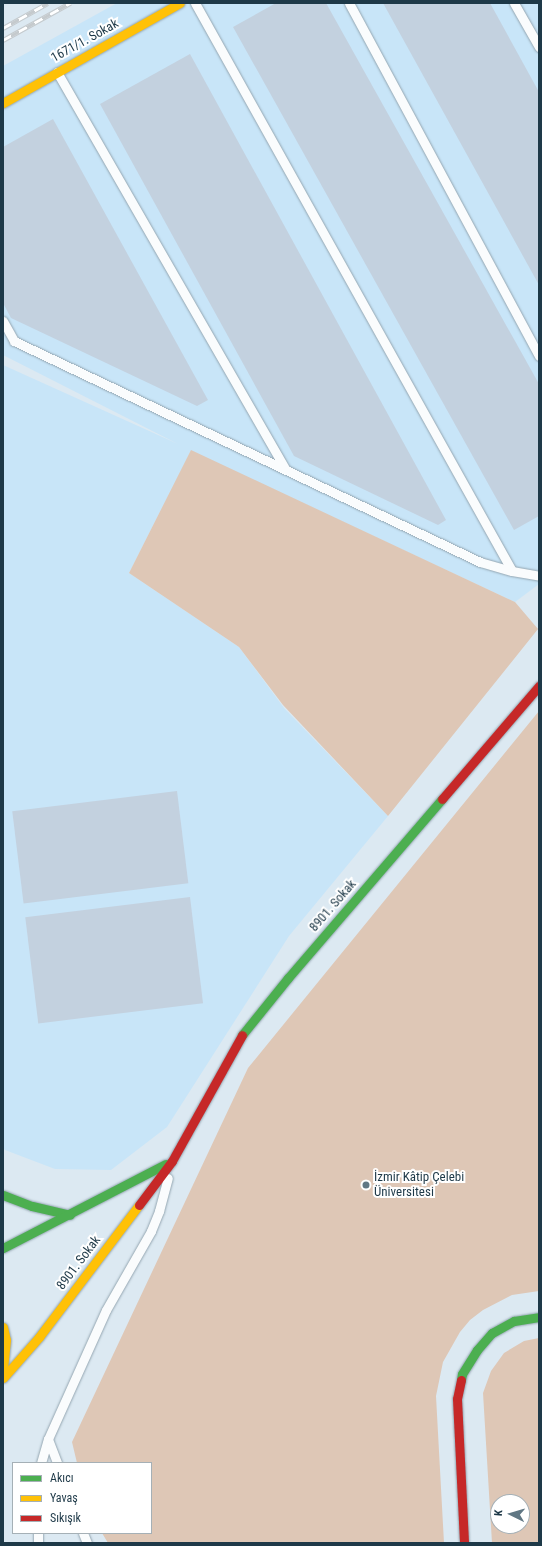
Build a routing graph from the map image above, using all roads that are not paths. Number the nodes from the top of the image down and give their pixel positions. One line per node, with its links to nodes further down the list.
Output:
1 (180, 3): 6 (street, 1671/1. Sokak)
2 (195, 3): 11 (lane)
3 (349, 3): 9 (lane)
4 (514, 3): 5 (lane)
5 (539, 47)
6 (57, 72): 7 (street, 1671/1. Sokak); 10 (lane)
7 (3, 103)
8 (3, 322): 10 (lane)
9 (539, 356)
10 (286, 469): 11 (lane)
11 (512, 571): 12 (lane)
12 (539, 576)
13 (539, 686): 14 (street, 8901. Sokak)
14 (172, 1161): 16 (street); 21 (street, 8901. Sokak); 22 (lane)
15 (3, 1195): 16 (street)
16 (70, 1215): 17 (street)
17 (3, 1248)
18 (539, 1317): 25 (street)
19 (3, 1327): 20 (street)
20 (3, 1367)
21 (3, 1378)
22 (48, 1439): 23 (lane); 24 (lane)
23 (41, 1462)
24 (57, 1462)
25 (464, 1543)

